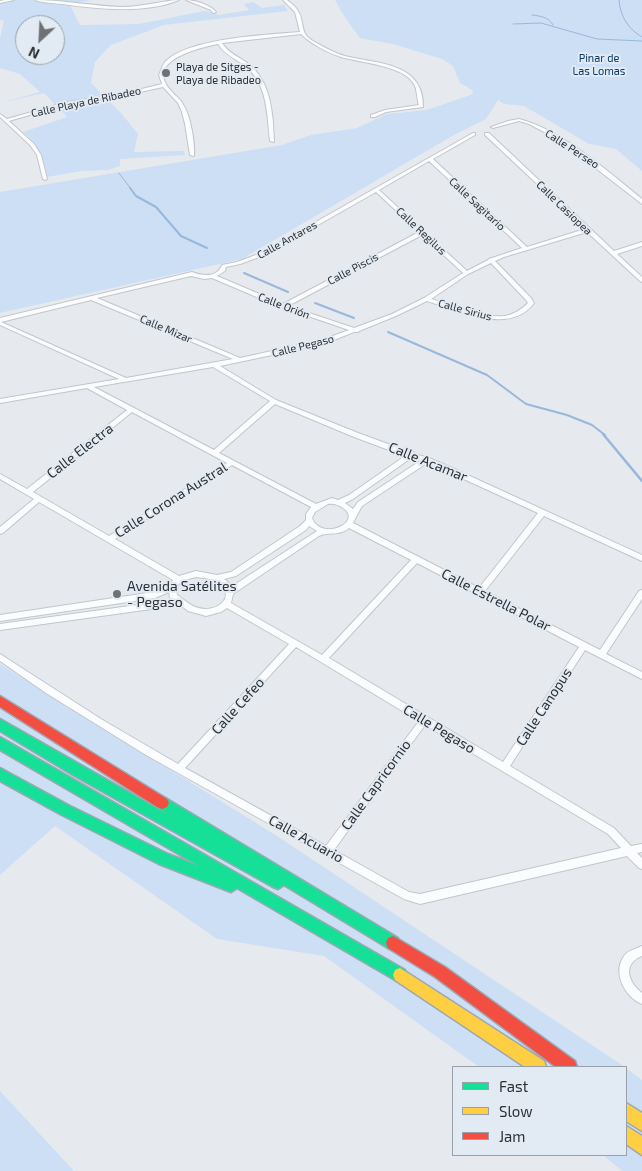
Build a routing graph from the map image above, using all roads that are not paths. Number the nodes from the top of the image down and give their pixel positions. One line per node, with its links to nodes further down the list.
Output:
1 (12, 0): 6 (street)
2 (37, 0): 3 (street)
3 (177, 0)
4 (188, 0): 7 (street)
5 (285, 0): 8 (street)
6 (0, 2)
7 (214, 12)
8 (302, 33): 9 (street); 12 (street)
9 (220, 43): 10 (street); 16 (street)
10 (164, 85): 13 (street, Calle Playa de Ribadeo); 17 (street)
11 (0, 115): 13 (street)
12 (373, 116)
13 (8, 120): 19 (street)
14 (491, 125): 15 (street, Calle Antares); 21 (street, Calle Perseo)
15 (478, 134): 18 (street, Calle Antares); 22 (street, Calle Casiopea)
16 (272, 141)
17 (192, 155)
18 (430, 159): 20 (street, Calle Antares); 25 (street, Calle Sagitario)
19 (45, 179)
20 (376, 189): 23 (street, Calle Regilus); 29 (street, Calle Antares)
21 (642, 202)
22 (587, 230): 25 (street, Calle Pegaso); 26 (street, Calle Casiopea)
23 (423, 232): 28 (street, Calle Regilus); 33 (street, Calle Piscis)
24 (642, 244): 26 (street)
25 (525, 248): 27 (street, Calle Pegaso)
26 (613, 253): 30 (street, Calle Casiopea)
27 (491, 260): 28 (street, Calle Pegaso); 32 (street, Calle Sirius)
28 (466, 273): 32 (street, Calle Pegaso)
29 (214, 276): 31 (street); 33 (street, Calle Orión)
30 (642, 280)
31 (91, 298): 34 (street); 37 (street, Calle Mizar)
32 (426, 299): 36 (street, Calle Pegaso)
33 (283, 306): 36 (street, Calle Orión)
34 (0, 320)
35 (0, 324): 39 (street)
36 (356, 331): 37 (street, Calle Pegaso)
37 (241, 360): 38 (street, Calle Pegaso)
38 (214, 365): 39 (street, Calle Pegaso); 44 (street, Calle Acamar)
39 (126, 380): 40 (street, Calle Pegaso)
40 (87, 386): 42 (street, Calle Pegaso); 45 (street)
41 (0, 397): 42 (street)
42 (8, 400): 43 (street, Calle Pegaso)
43 (0, 401)
44 (274, 401): 46 (street); 47 (street, Calle Acamar)
45 (132, 410): 46 (street); 51 (street, Calle Electra)
46 (214, 453): 49 (street)
47 (412, 454): 48 (street, Calle Acamar); 53 (street)
48 (427, 460): 55 (street, Calle Acamar); 56 (street)
49 (233, 462): 54 (street); 61 (street, Calle Corona Austral)
50 (0, 476): 51 (street)
51 (28, 492): 52 (street)
52 (39, 498): 59 (street); 61 (street)
53 (340, 502): 54 (street); 56 (street)
54 (315, 506): 57 (street)
55 (543, 512): 62 (street, Calle Acamar); 68 (street)
56 (353, 515): 58 (street)
57 (310, 520): 60 (street); 64 (street)
58 (350, 525): 60 (street); 63 (street, Calle Estrella Polar)
59 (0, 530)
60 (323, 531): 67 (street)
61 (109, 539): 65 (street)
62 (642, 558)
63 (417, 560): 68 (street, Calle Estrella Polar); 80 (street)
64 (217, 578): 65 (street); 67 (street)
65 (178, 579): 66 (street)
66 (172, 588): 70 (street); 72 (street)
67 (230, 592): 71 (street)
68 (480, 592): 77 (street, Calle Estrella Polar)
69 (642, 593): 78 (street)
70 (183, 604): 71 (street); 73 (street)
71 (228, 605): 76 (street, Calle Pegaso)
72 (0, 618)
73 (11, 626): 74 (street); 75 (street)
74 (0, 627)
75 (0, 635)
76 (295, 643): 80 (street, Calle Pegaso); 86 (street, Calle Cefeo)
77 (584, 646): 78 (street, Calle Estrella Polar); 87 (street, Calle Canopus)
78 (601, 655): 81 (street, Calle Estrella Polar)
79 (0, 656): 86 (street, Calle Acuario)
80 (323, 659): 83 (street, Calle Pegaso)
81 (642, 676)
82 (0, 700): 96 (highway)
83 (424, 720): 87 (street, Calle Pegaso); 90 (street, Calle Capricornio)
84 (0, 724): 96 (highway)
85 (0, 742): 94 (highway)
86 (180, 768): 90 (street, Calle Acuario)
87 (504, 768): 91 (street, Calle Pegaso)
88 (0, 774): 94 (highway)
89 (642, 848): 91 (street, Calle Acuario)
90 (328, 851): 91 (street, Calle Acuario)
91 (628, 851): 92 (street, Calle Pegaso)
92 (642, 865)
93 (642, 951): 95 (street)
94 (409, 980): 97 (highway)
95 (642, 999)
96 (538, 1043): 98 (highway)
97 (537, 1066)
98 (568, 1066)
99 (627, 1112): 100 (highway)
100 (642, 1123)
101 (627, 1135): 102 (highway)
102 (642, 1147)

